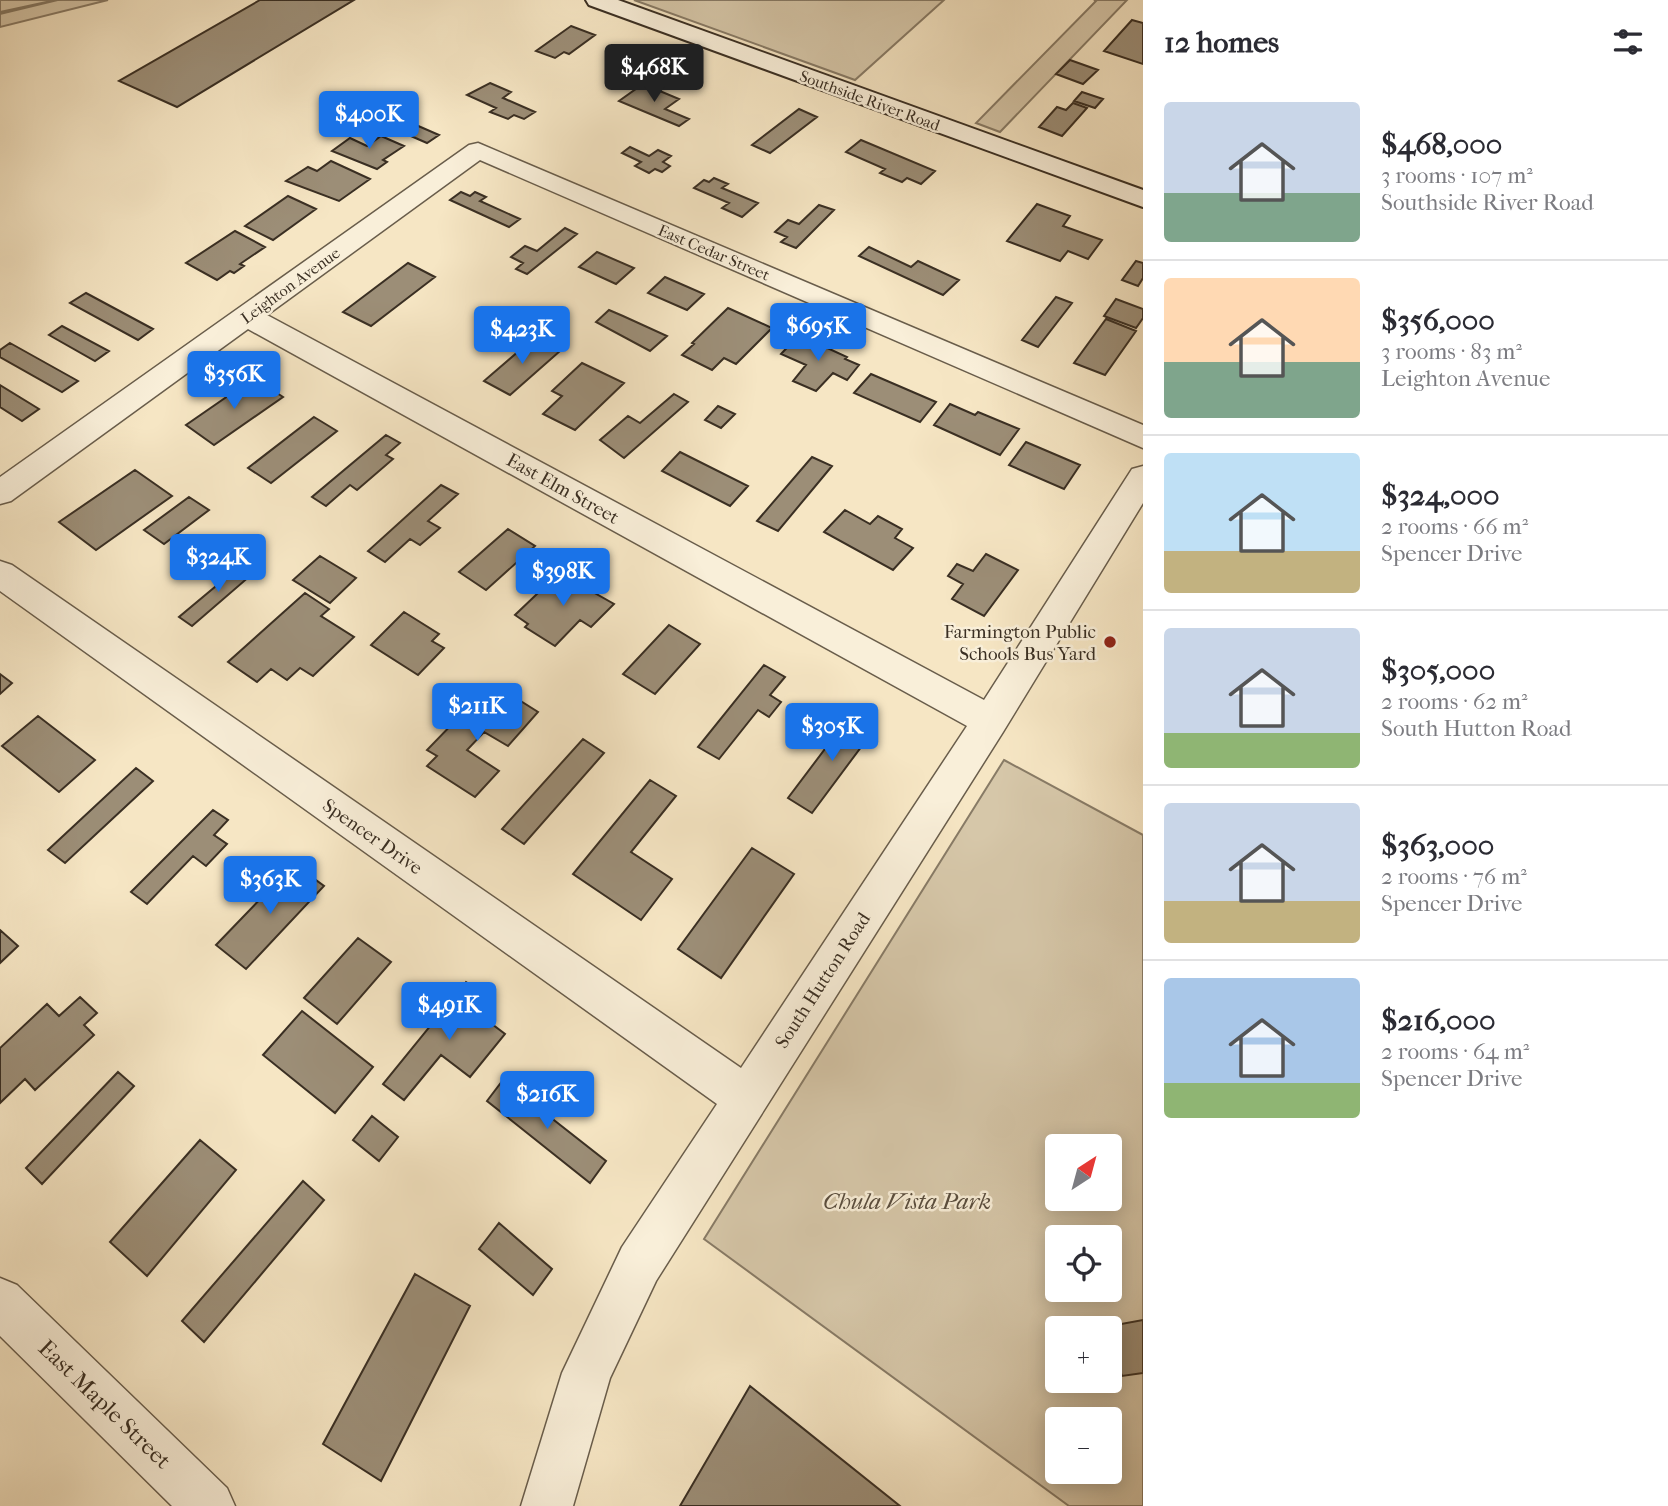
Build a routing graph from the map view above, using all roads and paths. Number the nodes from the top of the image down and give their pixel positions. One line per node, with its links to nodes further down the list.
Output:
1 (597, 0): 3 (main road, Southside River Road)
2 (478, 150): 4 (street, Leighton Avenue); 5 (street, East Cedar Street)
3 (1143, 199)
4 (246, 316): 7 (street, Leighton Avenue); 9 (street, East Elm Street)
5 (1143, 437)
6 (1143, 477): 9 (street, South Hutton Road)
7 (0, 494)
8 (0, 574): 10 (street, Spencer Drive)
9 (990, 721): 10 (street, South Hutton Road)
10 (746, 1098): 13 (street, South Hutton Road)
11 (0, 1302): 12 (street, East Maple Street)
12 (209, 1506)
13 (547, 1506)

